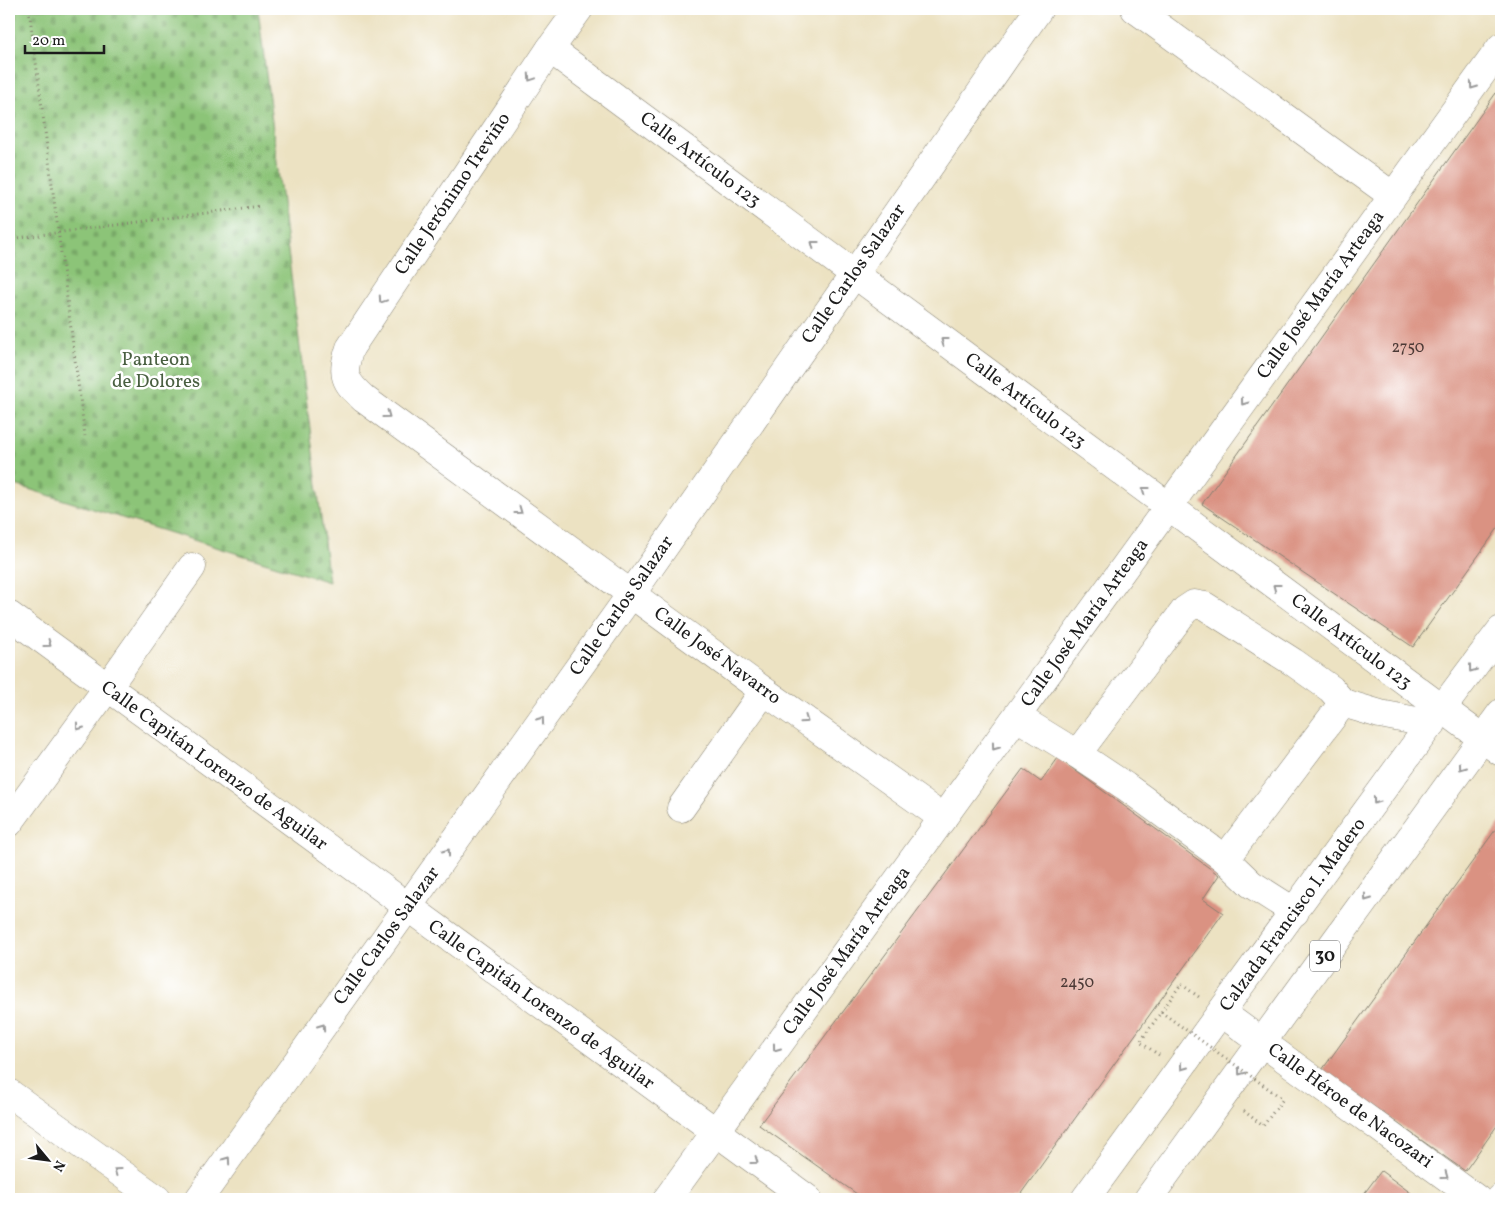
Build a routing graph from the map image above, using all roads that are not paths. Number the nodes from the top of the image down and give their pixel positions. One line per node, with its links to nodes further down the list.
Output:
1 (579, 9): 5 (street, Calle Jerónimo Treviño)
2 (1039, 9): 7 (street, Calle Carlos Salazar)
3 (1135, 9): 6 (street)
4 (1501, 47): 6 (street, Calle José María Arteaga, one-way to 6)
5 (550, 49): 7 (street, Calle Artículo 123, one-way to 5); 8 (street, Calle Jerónimo Treviño, one-way to 8)
6 (1393, 196): 9 (street, Calle José María Arteaga, one-way to 9)
7 (854, 274): 9 (street, Calle Artículo 123, one-way to 7); 11 (street, Calle Carlos Salazar)
8 (349, 385): 11 (street, Calle José Navarro, one-way to 11)
9 (1169, 508): 18 (street, Calle Artículo 123, one-way to 9); 19 (street, Calle José María Arteaga)
10 (192, 567): 14 (street)
11 (632, 593): 15 (street, Calle José Navarro); 26 (street, Calle Carlos Salazar, one-way to 11)
12 (9, 615): 14 (street, Calle Capitán Lorenzo de Aguilar, one-way to 14)
13 (1501, 630): 18 (street, Calzada Francisco I. Madero, one-way to 18)
14 (108, 688): 24 (street, one-way to 24); 26 (street, Calle Capitán Lorenzo de Aguilar)
15 (764, 692): 22 (street); 23 (street, Calle José Navarro, one-way to 23)
16 (1343, 703): 18 (street); 21 (street); 25 (street)
17 (1501, 713): 20 (street, 30)
18 (1437, 716): 20 (street, Calle Artículo 123); 27 (street, Calzada Francisco I. Madero, one-way to 27)
19 (1017, 717): 21 (street); 23 (street, Calle José María Arteaga, one-way to 23)
20 (1492, 746): 29 (street, 30, one-way to 29)
21 (1077, 754): 25 (street)
22 (682, 808)
23 (943, 818): 31 (street, Calle José María Arteaga, one-way to 31)
24 (9, 823)
25 (1226, 859): 27 (street)
26 (408, 907): 31 (street, Calle Capitán Lorenzo de Aguilar); 33 (street, Calle Carlos Salazar, one-way to 26)
27 (1295, 912): 28 (street, Calzada Francisco I. Madero)
28 (1222, 1013): 29 (street, Calle Héroe de Nacozari); 36 (street, Calzada Francisco I. Madero, one-way to 36)
29 (1262, 1043): 37 (street, 30, one-way to 37); 38 (street, Calle Héroe de Nacozari, one-way to 38)
30 (9, 1093): 32 (street, one-way to 30)
31 (716, 1132): 34 (street, Calle José María Arteaga); 35 (street, Calle Capitán Lorenzo de Aguilar, one-way to 35)
32 (157, 1199)
33 (199, 1199)
34 (668, 1199)
35 (808, 1199)
36 (1085, 1199)
37 (1148, 1199)
38 (1477, 1199)

